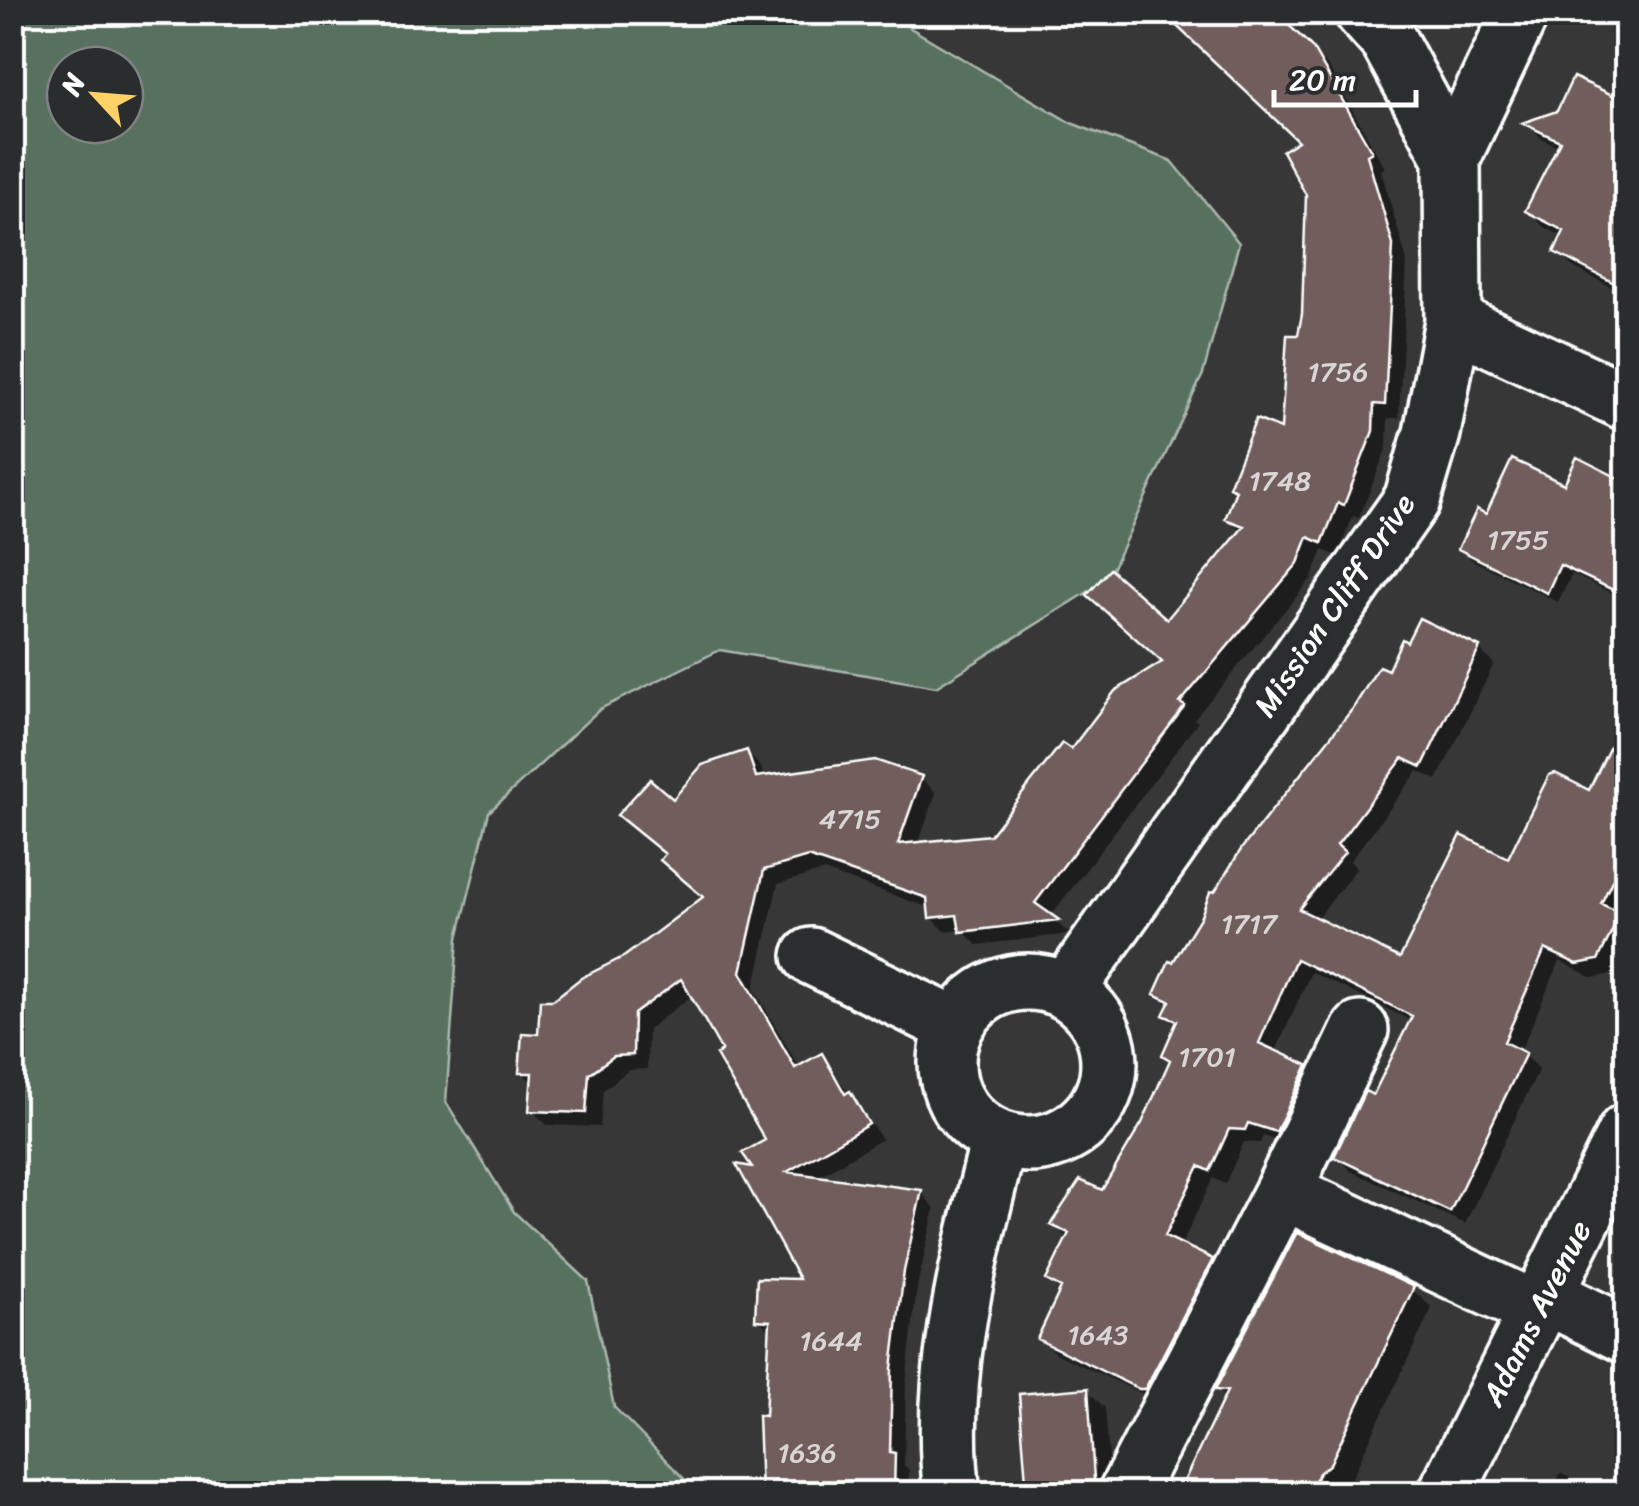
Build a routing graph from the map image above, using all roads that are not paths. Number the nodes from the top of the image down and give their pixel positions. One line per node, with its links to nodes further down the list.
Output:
1 (1364, 12): 3 (street, Mission Cliff Drive)
2 (1521, 12): 3 (street)
3 (1452, 158): 4 (street, Mission Cliff Drive)
4 (1454, 321): 5 (street); 7 (street, Mission Cliff Drive)
5 (1626, 402)
6 (810, 956): 8 (street)
7 (1066, 990): 8 (street); 11 (street)
8 (955, 1026): 11 (street)
9 (1360, 1030): 12 (street)
10 (1626, 1132): 13 (street, Adams Avenue)
11 (999, 1140): 15 (street)
12 (1283, 1192): 13 (street); 16 (street)
13 (1541, 1302): 14 (street); 17 (street, Adams Avenue)
14 (1626, 1335)
15 (952, 1494)
16 (1126, 1494)
17 (1446, 1494)

